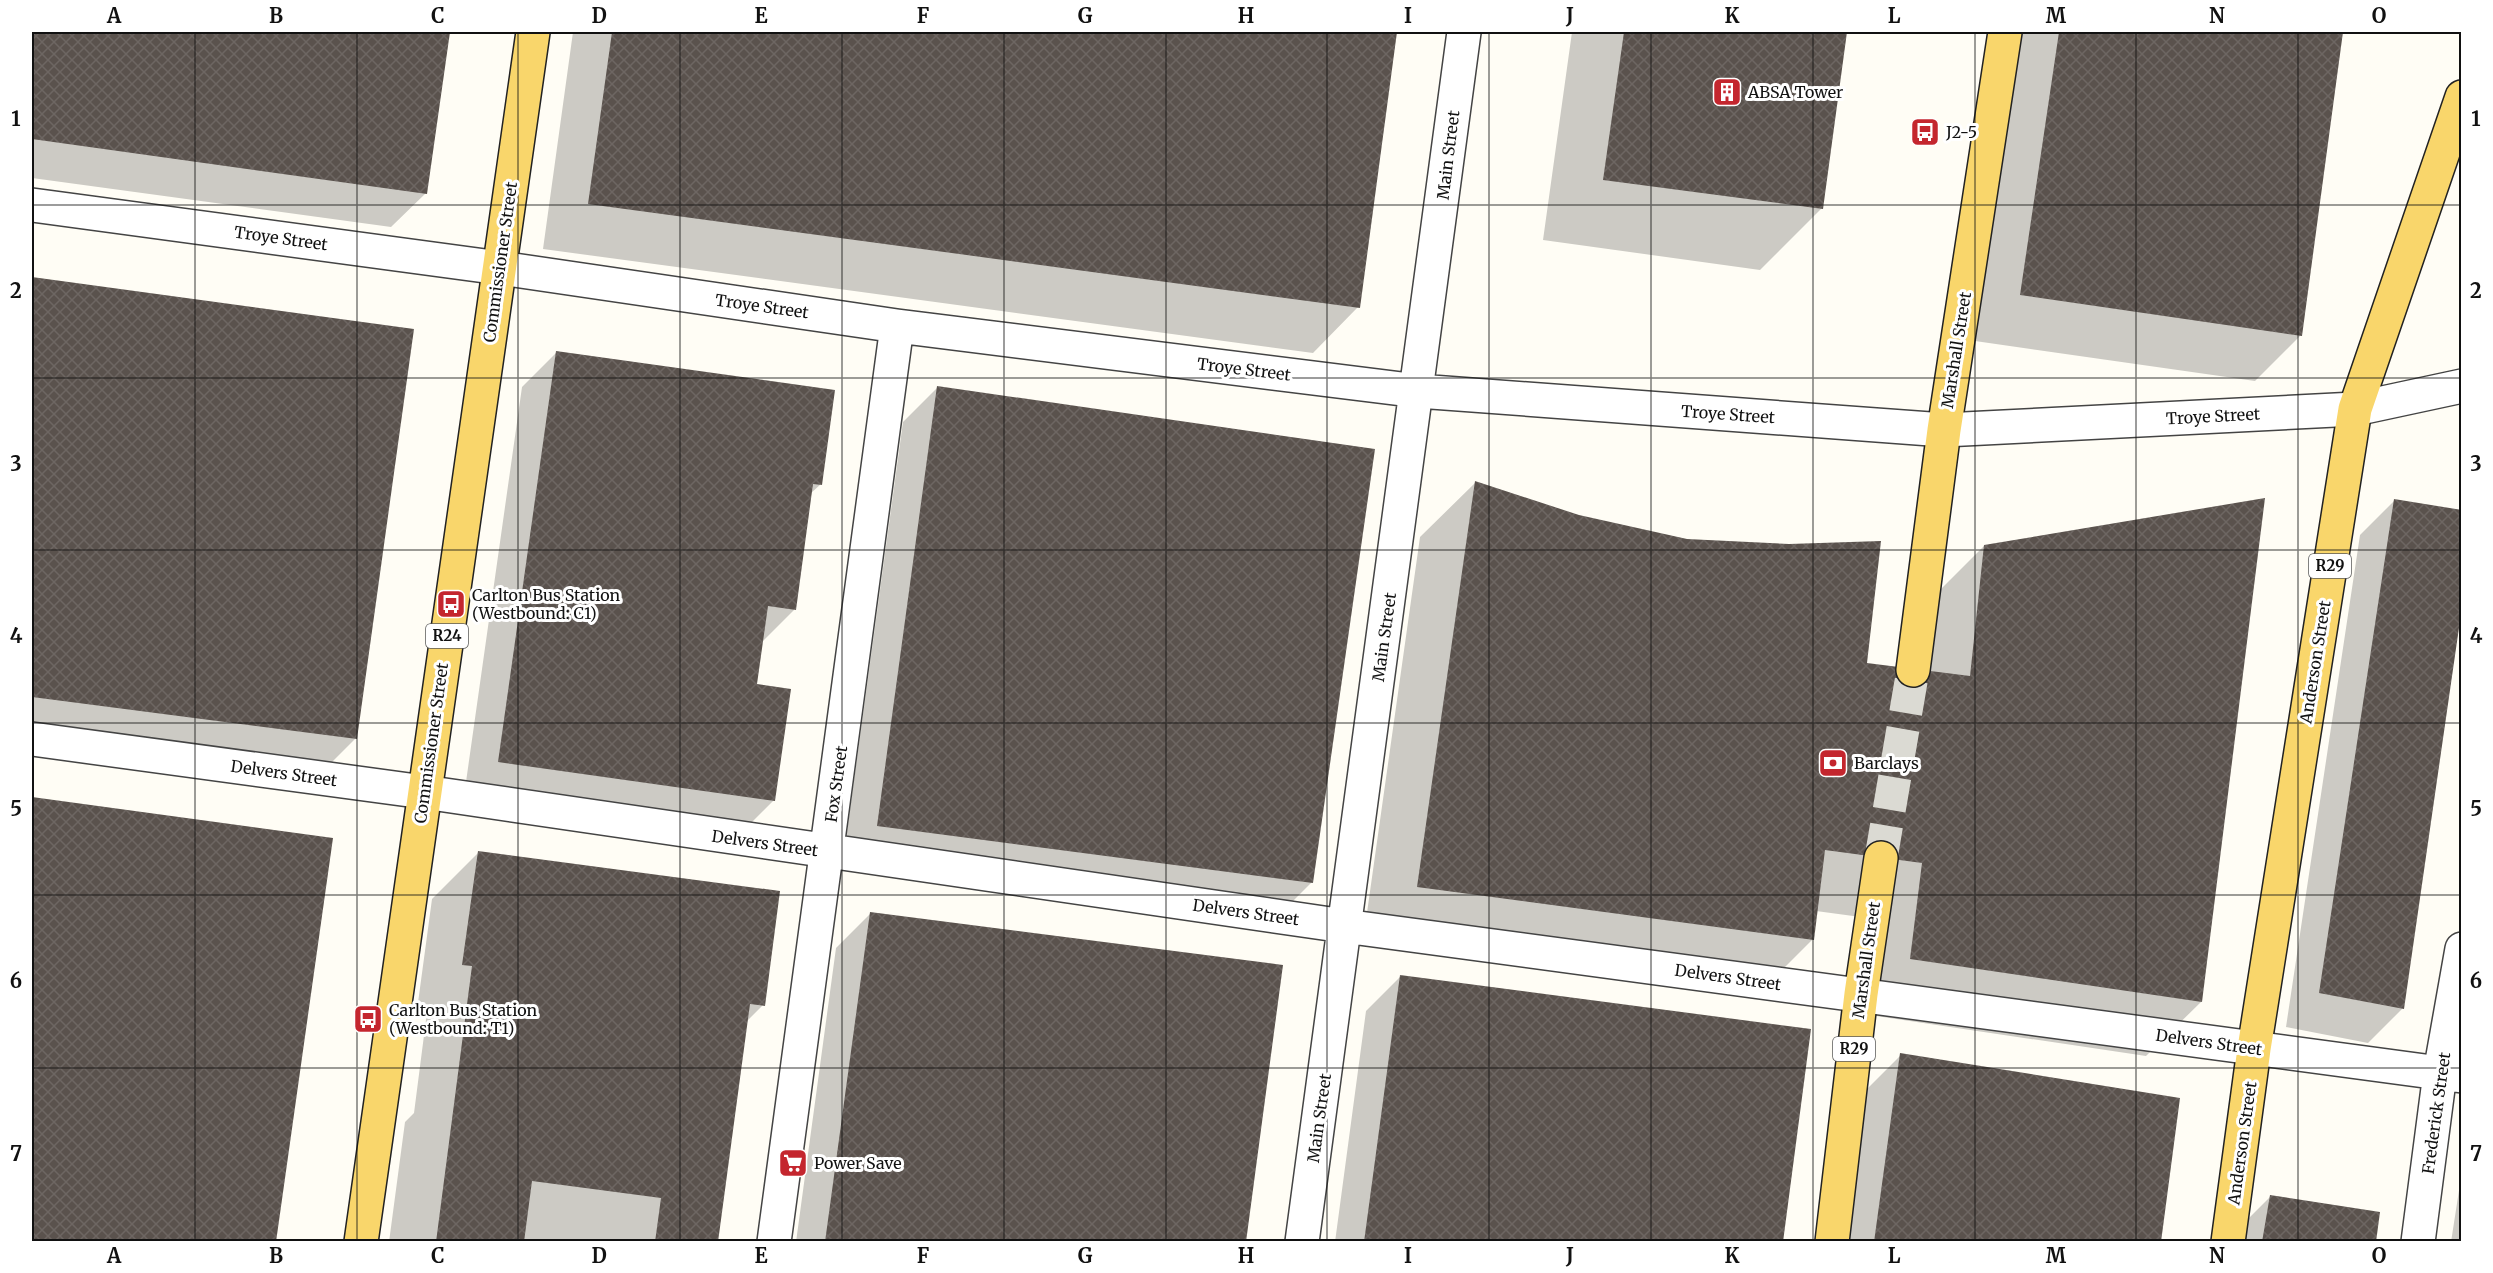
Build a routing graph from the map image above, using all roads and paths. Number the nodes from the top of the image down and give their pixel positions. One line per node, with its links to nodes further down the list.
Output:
1 (533, 32): 7 (main road, Commissioner Street / R24)
2 (1464, 32): 10 (street, Main Street)
3 (2005, 32): 12 (main road, Marshall Street)
4 (2462, 97): 5 (main road, Anderson Street / R29)
5 (2452, 150): 11 (main road, Anderson Street / R29)
6 (32, 205): 7 (street, Troye Street)
7 (500, 268): 8 (street, Troye Street); 15 (main road, Commissioner Street / R24)
8 (897, 326): 10 (street, Troye Street); 16 (street, Fox Street)
9 (2462, 386): 11 (street, Troye Street)
10 (1418, 390): 12 (street, Troye Street); 18 (street, Main Street)
11 (2355, 409): 12 (street, Troye Street); 21 (main road, Anderson Street / R29)
12 (1944, 430): 13 (main road, Marshall Street)
13 (1913, 670)
14 (32, 739): 15 (street, Delvers Street)
15 (424, 792): 16 (street, Delvers Street); 23 (main road, Commissioner Street / R24)
16 (827, 852): 18 (street, Delvers Street); 24 (street, Fox Street)
17 (1881, 858): 20 (main road, Marshall Street / R29)
18 (1344, 926): 20 (street, Delvers Street); 25 (street, Main Street)
19 (2462, 950): 22 (street, Frederick Street)
20 (1861, 994): 21 (street, Delvers Street); 26 (main road, Marshall Street / R29)
21 (2254, 1049): 22 (street, Delvers Street); 27 (main road, Anderson Street / R29)
22 (2451, 1074): 28 (street, Frederick Street)
23 (362, 1242)
24 (774, 1242)
25 (1302, 1242)
26 (1832, 1242)
27 (2228, 1242)
28 (2418, 1242)

